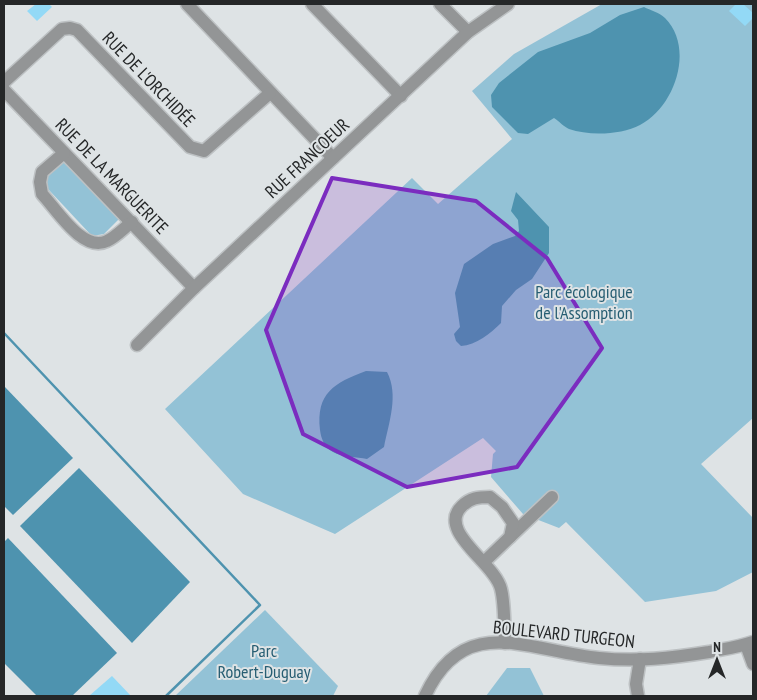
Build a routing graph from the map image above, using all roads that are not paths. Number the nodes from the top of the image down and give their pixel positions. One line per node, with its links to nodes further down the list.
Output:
1 (187, 4): 8 (street)
2 (312, 4): 9 (street)
3 (440, 4): 5 (street)
4 (508, 4): 5 (street, RUE FRANCOEUR)
5 (468, 32): 9 (street, RUE FRANCOEUR)
6 (4, 82): 8 (street, RUE DE L'ORCHIDÉE)
7 (4, 90): 10 (street, RUE DE LA MARGUERITE)
8 (270, 93): 11 (street)
9 (401, 96): 11 (street, RUE FRANCOEUR)
10 (64, 153): 12 (street, RUE DE LA MARGUERITE); 12 (street)
11 (333, 158): 13 (street, RUE FRANCOEUR)
12 (132, 222): 13 (street, RUE DE LA MARGUERITE)
13 (194, 288): 14 (street, RUE FRANCOEUR)
14 (137, 346)
15 (552, 497): 16 (street)
16 (510, 536): 17 (street); 17 (street)
17 (484, 561): 18 (street)
18 (505, 643): 20 (street, BOULEVARD TURGEON); 22 (street, BOULEVARD TURGEON)
19 (750, 644): 20 (street, BOULEVARD TURGEON); 21 (street)
20 (640, 659): 23 (street)
21 (753, 664)
22 (424, 696)
23 (638, 696)

